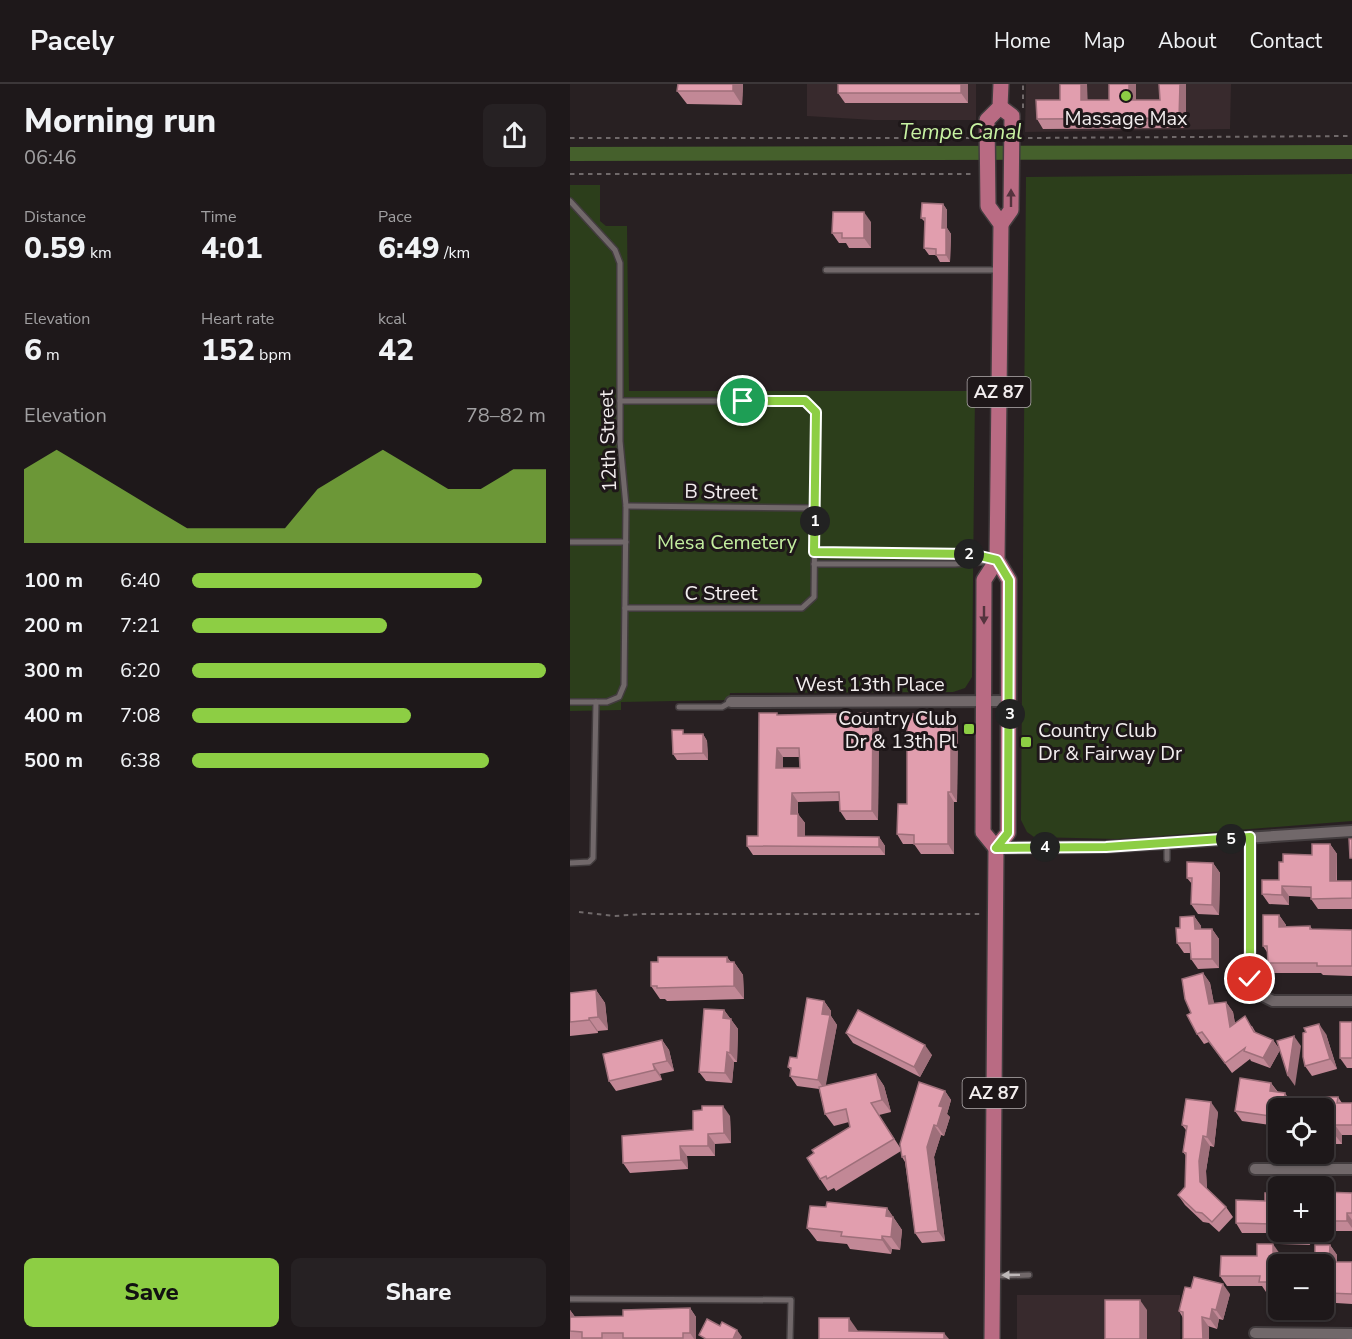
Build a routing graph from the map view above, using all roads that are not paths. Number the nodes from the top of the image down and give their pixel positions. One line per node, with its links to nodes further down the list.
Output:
1 (1000, 84): 2 (main road, AZ 87)
2 (1000, 107): 4 (main road, AZ 87, one-way to 2); 4 (main road, AZ 87)
3 (570, 201): 7 (lane, 12th Street)
4 (1001, 224): 6 (main road, AZ 87)
5 (826, 270): 6 (lane)
6 (1000, 270): 13 (main road, AZ 87)
7 (621, 401): 8 (lane, 12th Street); 9 (lane)
8 (626, 506): 9 (lane, B Street); 11 (lane, 12th Street)
9 (815, 508): 12 (lane)
10 (570, 542): 11 (lane)
11 (626, 542): 15 (lane, 12th Street)
12 (814, 552): 13 (lane); 14 (lane)
13 (997, 560): 14 (lane); 16 (main road, AZ 87, one-way to 16); 17 (main road, AZ 87)
14 (814, 564): 15 (lane, C Street)
15 (625, 608): 19 (lane, 12th Street)
16 (984, 701): 17 (street, West 13th Place); 20 (street, West 13th Place); 25 (main road, AZ 87)
17 (1010, 701): 25 (main road, AZ 87)
18 (570, 702): 19 (lane)
19 (596, 702): 27 (lane)
20 (731, 702): 21 (lane)
21 (679, 707)
22 (1352, 831): 23 (street)
23 (1250, 837): 24 (street); 28 (street)
24 (1167, 843): 25 (street); 26 (lane)
25 (996, 848): 32 (main road, AZ 87)
26 (1167, 859)
27 (570, 863)
28 (1352, 1001)
29 (1255, 1169): 30 (street)
30 (1352, 1169)
31 (1029, 1275): 32 (lane, one-way to 32)
32 (993, 1276): 37 (main road, AZ 87)
33 (570, 1299): 36 (lane)
34 (1255, 1333): 35 (street)
35 (1352, 1334)
36 (790, 1339)
37 (992, 1339)

